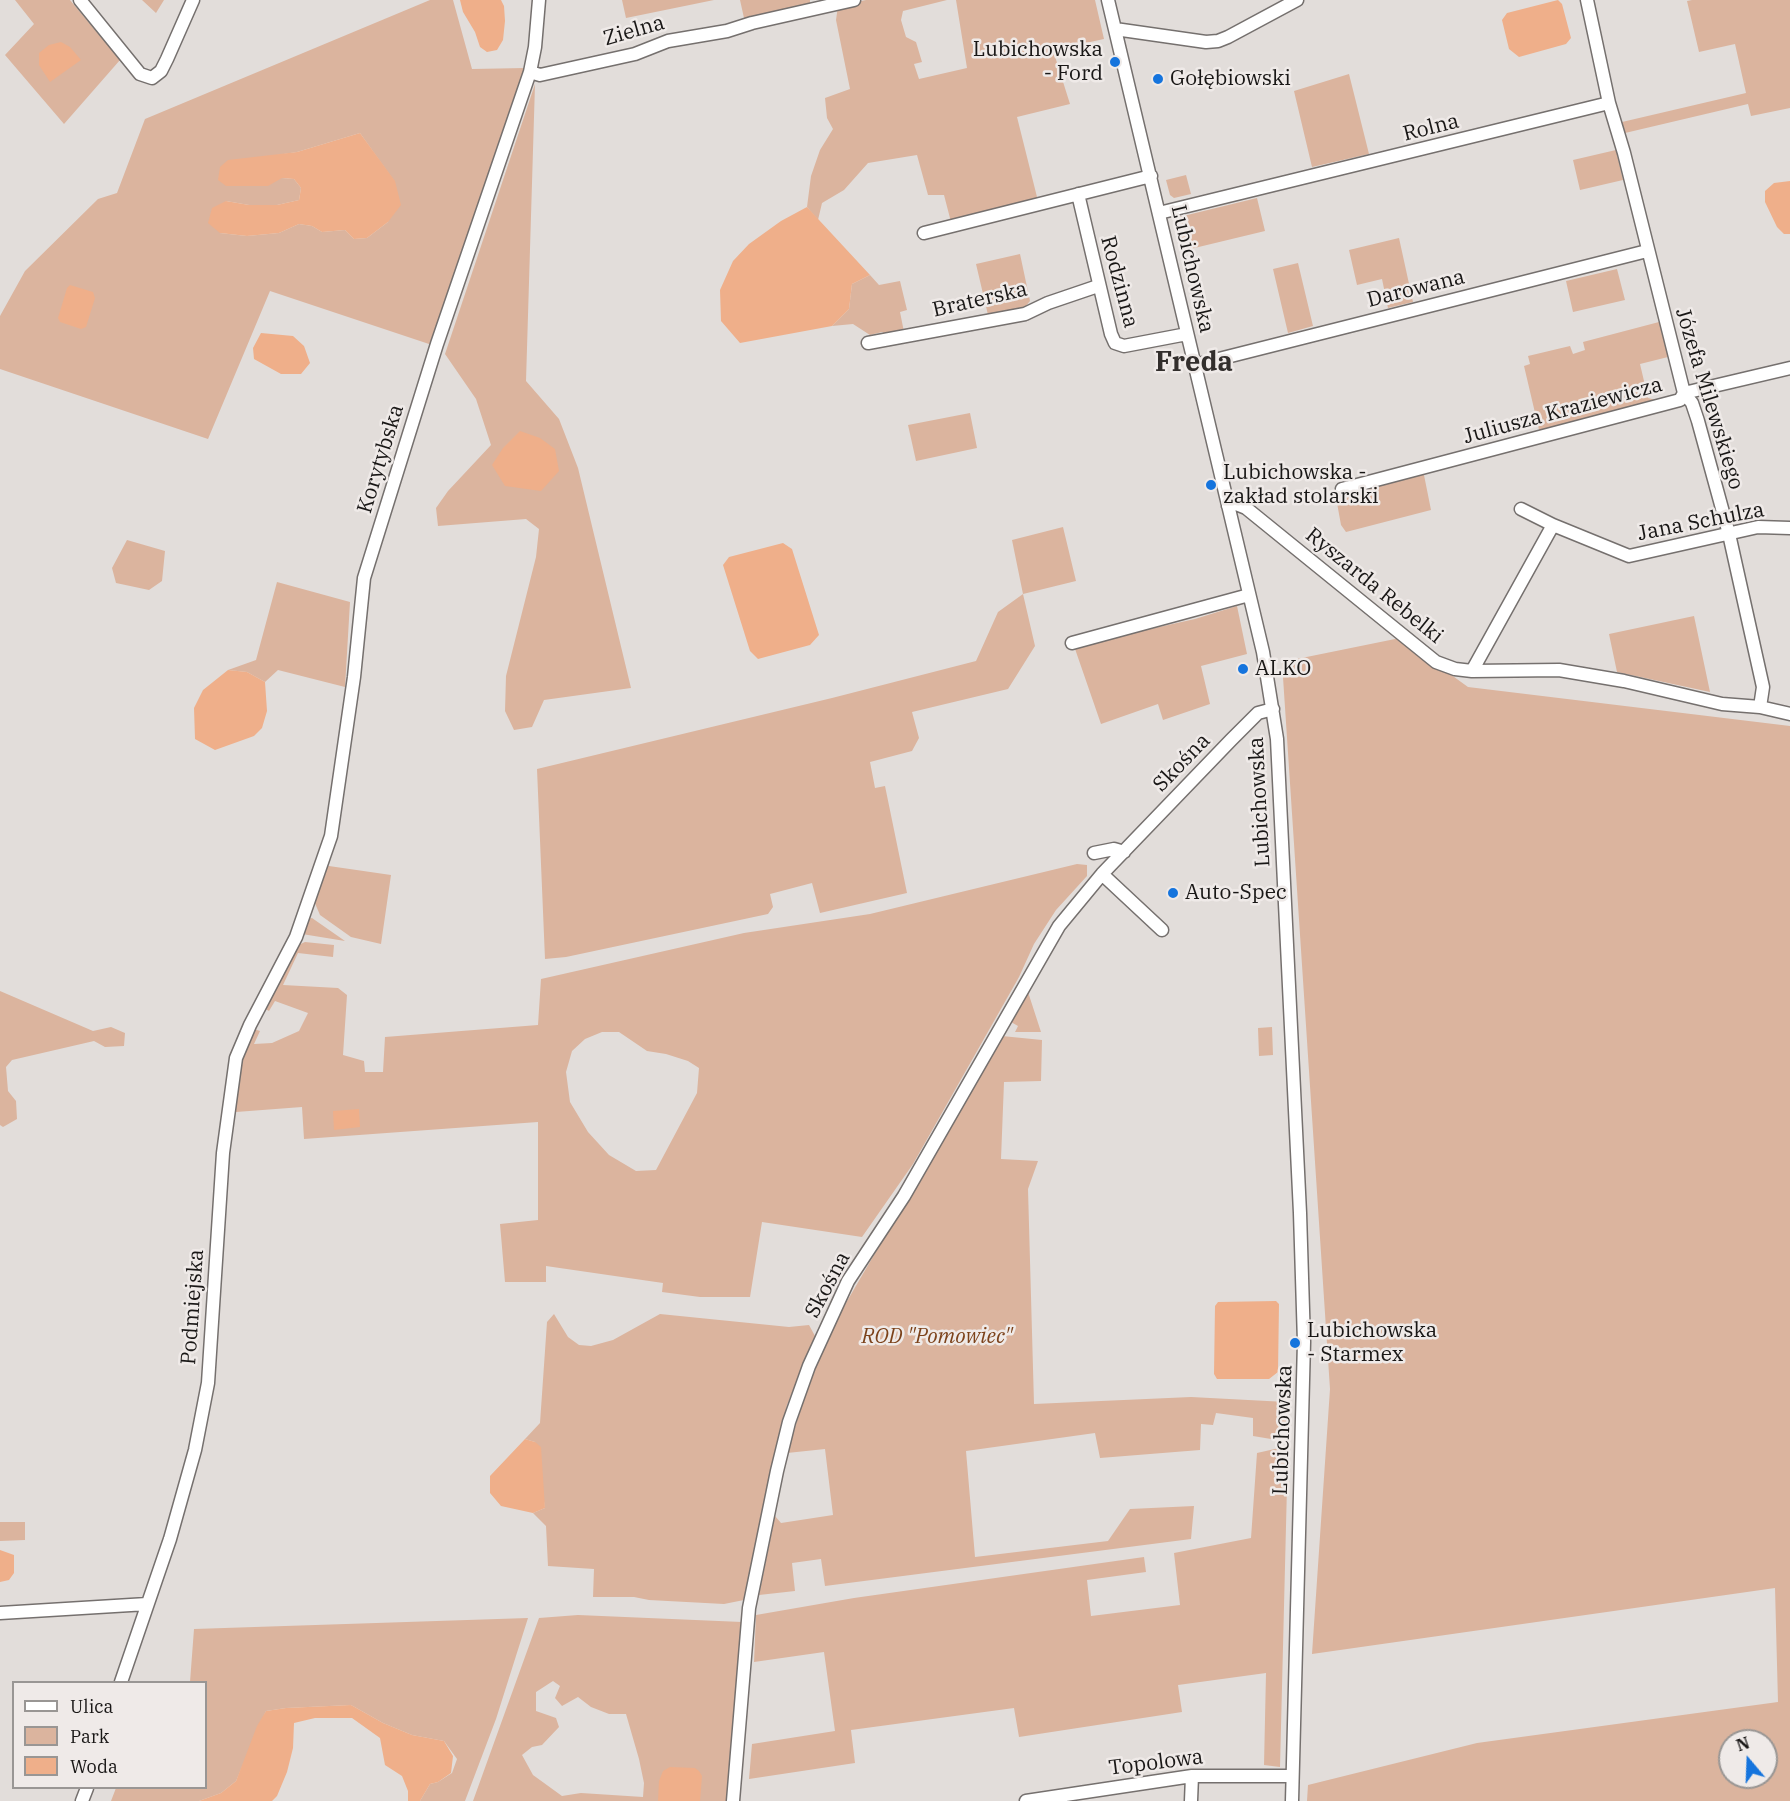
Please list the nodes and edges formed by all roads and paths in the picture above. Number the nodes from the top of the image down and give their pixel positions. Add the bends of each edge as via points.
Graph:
1 (80, 0) edge
2 (193, 0) edge
3 (539, 0) edge
4 (854, 0) edge
5 (1108, 0) edge
6 (1297, 0) edge
7 (1587, 0) edge
8 (1115, 29) junction
9 (530, 72) junction
10 (1609, 103) junction
11 (1151, 176) junction
12 (1078, 194) junction
13 (1159, 213) junction
14 (924, 233) dead end
15 (1647, 251) junction
16 (1098, 286) junction
17 (1187, 334) junction
18 (868, 343) dead end
19 (1195, 364) junction
20 (1790, 368) edge
21 (1684, 393) junction
22 (1342, 489) dead end
23 (1228, 506) junction
24 (1521, 509) dead end
25 (1553, 525) junction
26 (1790, 528) edge
27 (1729, 534) junction
28 (1249, 595) junction
29 (1072, 643) dead end
30 (1472, 672) junction
31 (1760, 707) junction
32 (1273, 709) junction
33 (1790, 714) edge
34 (1124, 852) junction
35 (1094, 854) dead end
36 (1102, 874) junction
37 (1162, 930) dead end
38 (296, 937) joint
39 (147, 1604) junction
40 (0, 1613) edge
41 (122, 1681) edge
42 (1192, 1776) junction
43 (1293, 1776) junction
44 (1110, 1788) junction
45 (733, 1801) edge
46 (1027, 1801) edge
47 (1110, 1801) edge
48 (1191, 1801) edge
49 (1292, 1801) edge

1 - 2 street via 140,74 152,78 161,72
3 - 9 street, Korytybska
4 - 9 street, Zielna via 727,32 668,41 634,54 540,75
5 - 8 street, Lubichowska
6 - 8 street via 1218,41
7 - 10 street
8 - 11 street, Lubichowska
9 - 38 street, Korytybska via 437,344 364,578 354,677 330,836
10 - 13 street, Rolna
10 - 15 street, Józefa Milewskiego
11 - 12 street
11 - 13 street, Lubichowska
12 - 14 street
12 - 16 street, Rodzinna
13 - 17 street, Lubichowska
15 - 19 street, Darowana
15 - 21 street, Józefa Milewskiego
16 - 17 street, Rodzinna via 1115,343 1124,346
16 - 18 street, Braterska via 1025,314
17 - 19 street, Lubichowska
19 - 23 street, Lubichowska
20 - 21 street, Juliusza Kraziewicza
21 - 22 street, Juliusza Kraziewicza via 1680,400
21 - 27 street, Józefa Milewskiego via 1698,421
23 - 28 street, Lubichowska
23 - 30 street, Ryszarda Rebelki via 1246,508 1436,662
24 - 25 street, Jana Schulza
25 - 27 street, Jana Schulza via 1629,556
25 - 30 street
26 - 27 street, Jana Schulza via 1758,527
27 - 31 street, Józefa Milewskiego via 1763,687
28 - 29 street
28 - 32 street, Lubichowska
30 - 31 street, Ryszarda Rebelki via 1559,670 1722,704
31 - 33 street, Ryszarda Rebelki
32 - 34 street, Skośna via 1258,713
32 - 43 street, Lubichowska via 1304,1342
34 - 35 street via 1114,849
34 - 36 street, Skośna
36 - 37 street
36 - 45 street, Skośna via 1059,926 904,1196 848,1281 809,1366 789,1422 749,1608
38 - 39 street, Podmiejska via 236,1058 223,1153 207,1383 195,1450
39 - 40 street
39 - 41 street, Podmiejska
42 - 43 street, Topolowa
42 - 44 street, Topolowa
42 - 48 street
43 - 49 street, Lubichowska
44 - 46 street, Topolowa
44 - 47 street

